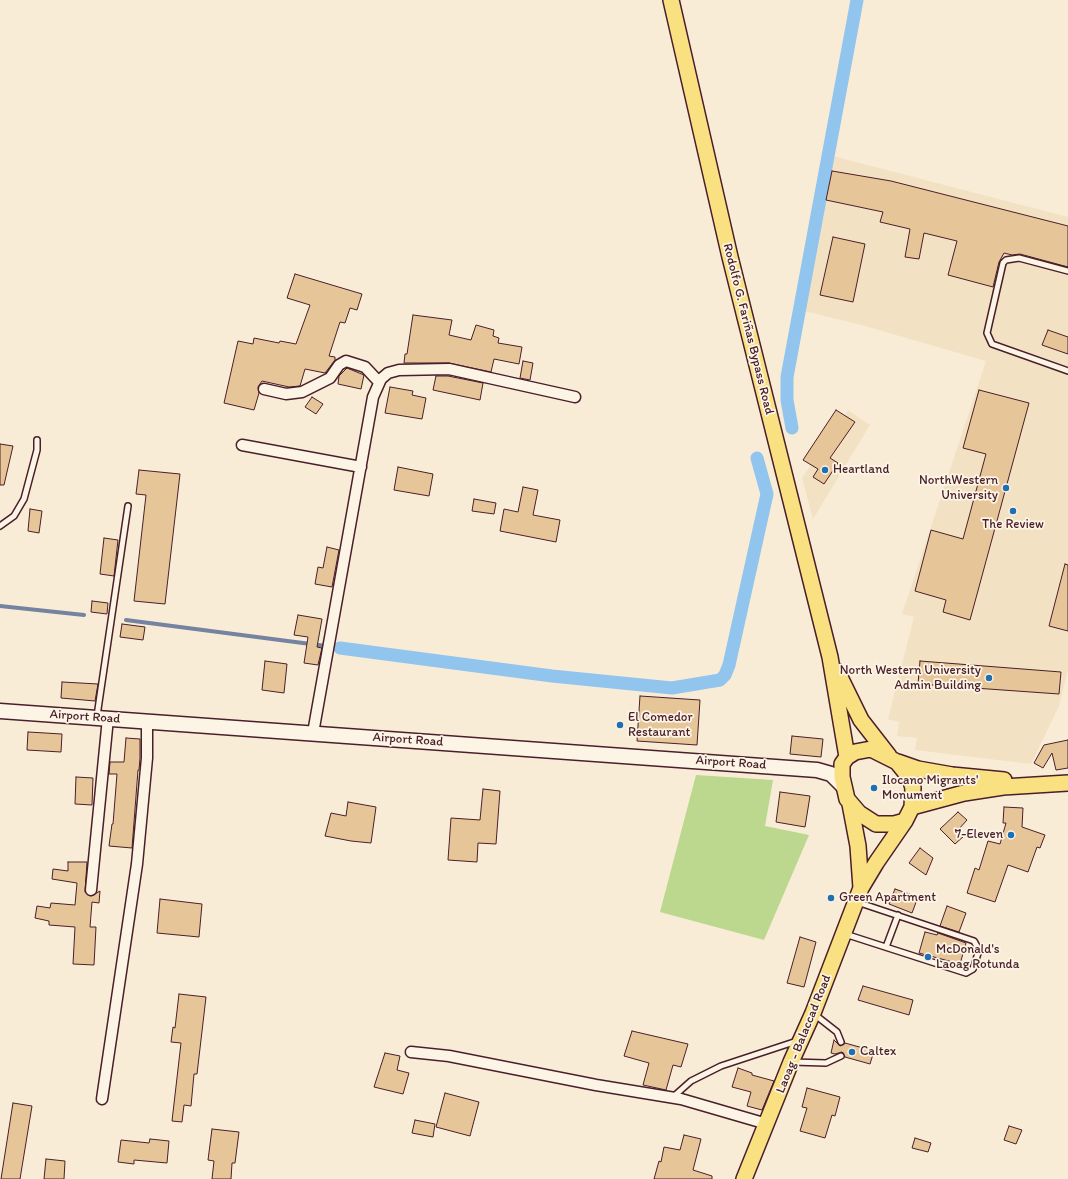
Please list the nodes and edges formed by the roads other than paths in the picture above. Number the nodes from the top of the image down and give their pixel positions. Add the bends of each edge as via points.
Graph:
1 (671, 0) edge
2 (1068, 271) edge
3 (1068, 372) edge
4 (379, 382) junction
5 (264, 389) dead end
6 (575, 397) dead end
7 (36, 440) dead end
8 (242, 445) dead end
9 (361, 467) junction
10 (128, 506) dead end
11 (0, 526) edge
12 (830, 657) junction
13 (0, 711) edge
14 (103, 718) junction
15 (147, 721) junction
16 (313, 733) junction
17 (893, 759) junction
18 (844, 760) junction
19 (817, 770) junction
20 (1068, 783) edge
21 (1033, 785) junction
22 (844, 787) junction
23 (849, 803) junction
24 (912, 807) junction
25 (905, 821) junction
26 (91, 890) dead end
27 (859, 895) junction
28 (898, 915) junction
29 (844, 934) junction
30 (886, 947) junction
31 (813, 1013) junction
32 (801, 1040) junction
33 (842, 1042) dead end
34 (411, 1052) dead end
35 (841, 1056) dead end
36 (791, 1062) junction
37 (672, 1098) junction
38 (102, 1099) dead end
39 (767, 1124) junction
40 (744, 1179) edge

1 - 12 main road, Rodolfo G. Fariñas Bypass Road via 732,264
2 - 3 lane via 1019,258 1006,260 1003,263 987,333 992,344
4 - 5 street via 365,367 346,361 339,365 330,378 302,392 286,394
4 - 6 street via 388,373 399,370 449,369
4 - 9 street via 373,396
7 - 11 lane via 37,450 24,499 14,516
8 - 9 street
9 - 16 street
10 - 14 lane
12 - 17 main road, Rodolfo G. Fariñas Bypass Road via 861,720
12 - 18 main road, Rodolfo G. Fariñas Bypass Road
13 - 14 main road, Airport Road
14 - 15 main road, Airport Road
14 - 26 street
15 - 16 main road, Airport Road
15 - 38 street via 147,758 137,864
16 - 19 main road, Airport Road
17 - 18 main road via 871,749 854,752
17 - 21 main road via 918,769 952,776 1007,780
17 - 24 main road via 910,778 913,788
18 - 19 main road via 831,768
18 - 22 main road
19 - 22 main road via 830,774
20 - 21 main road
21 - 24 main road via 964,793
22 - 23 main road
23 - 25 main road via 866,819 876,824
23 - 27 main road, Laoag - Balaccad Road via 858,846
24 - 25 main road
25 - 27 main road, Laoag - Balaccad Road via 876,863
27 - 28 lane
27 - 29 main road, Laoag - Balaccad Road
28 - 30 lane
28 - 30 lane via 974,941 979,950 973,969 966,973
29 - 30 lane
29 - 31 main road, Laoag - Balaccad Road
31 - 32 main road, Laoag - Balaccad Road
31 - 33 lane via 837,1032
32 - 36 main road, Laoag - Balaccad Road
32 - 37 lane via 721,1066 691,1081
34 - 37 street via 449,1056
35 - 36 lane via 826,1063
36 - 39 main road, Laoag - Balaccad Road
37 - 39 street
39 - 40 main road, Laoag - Balaccad Road

